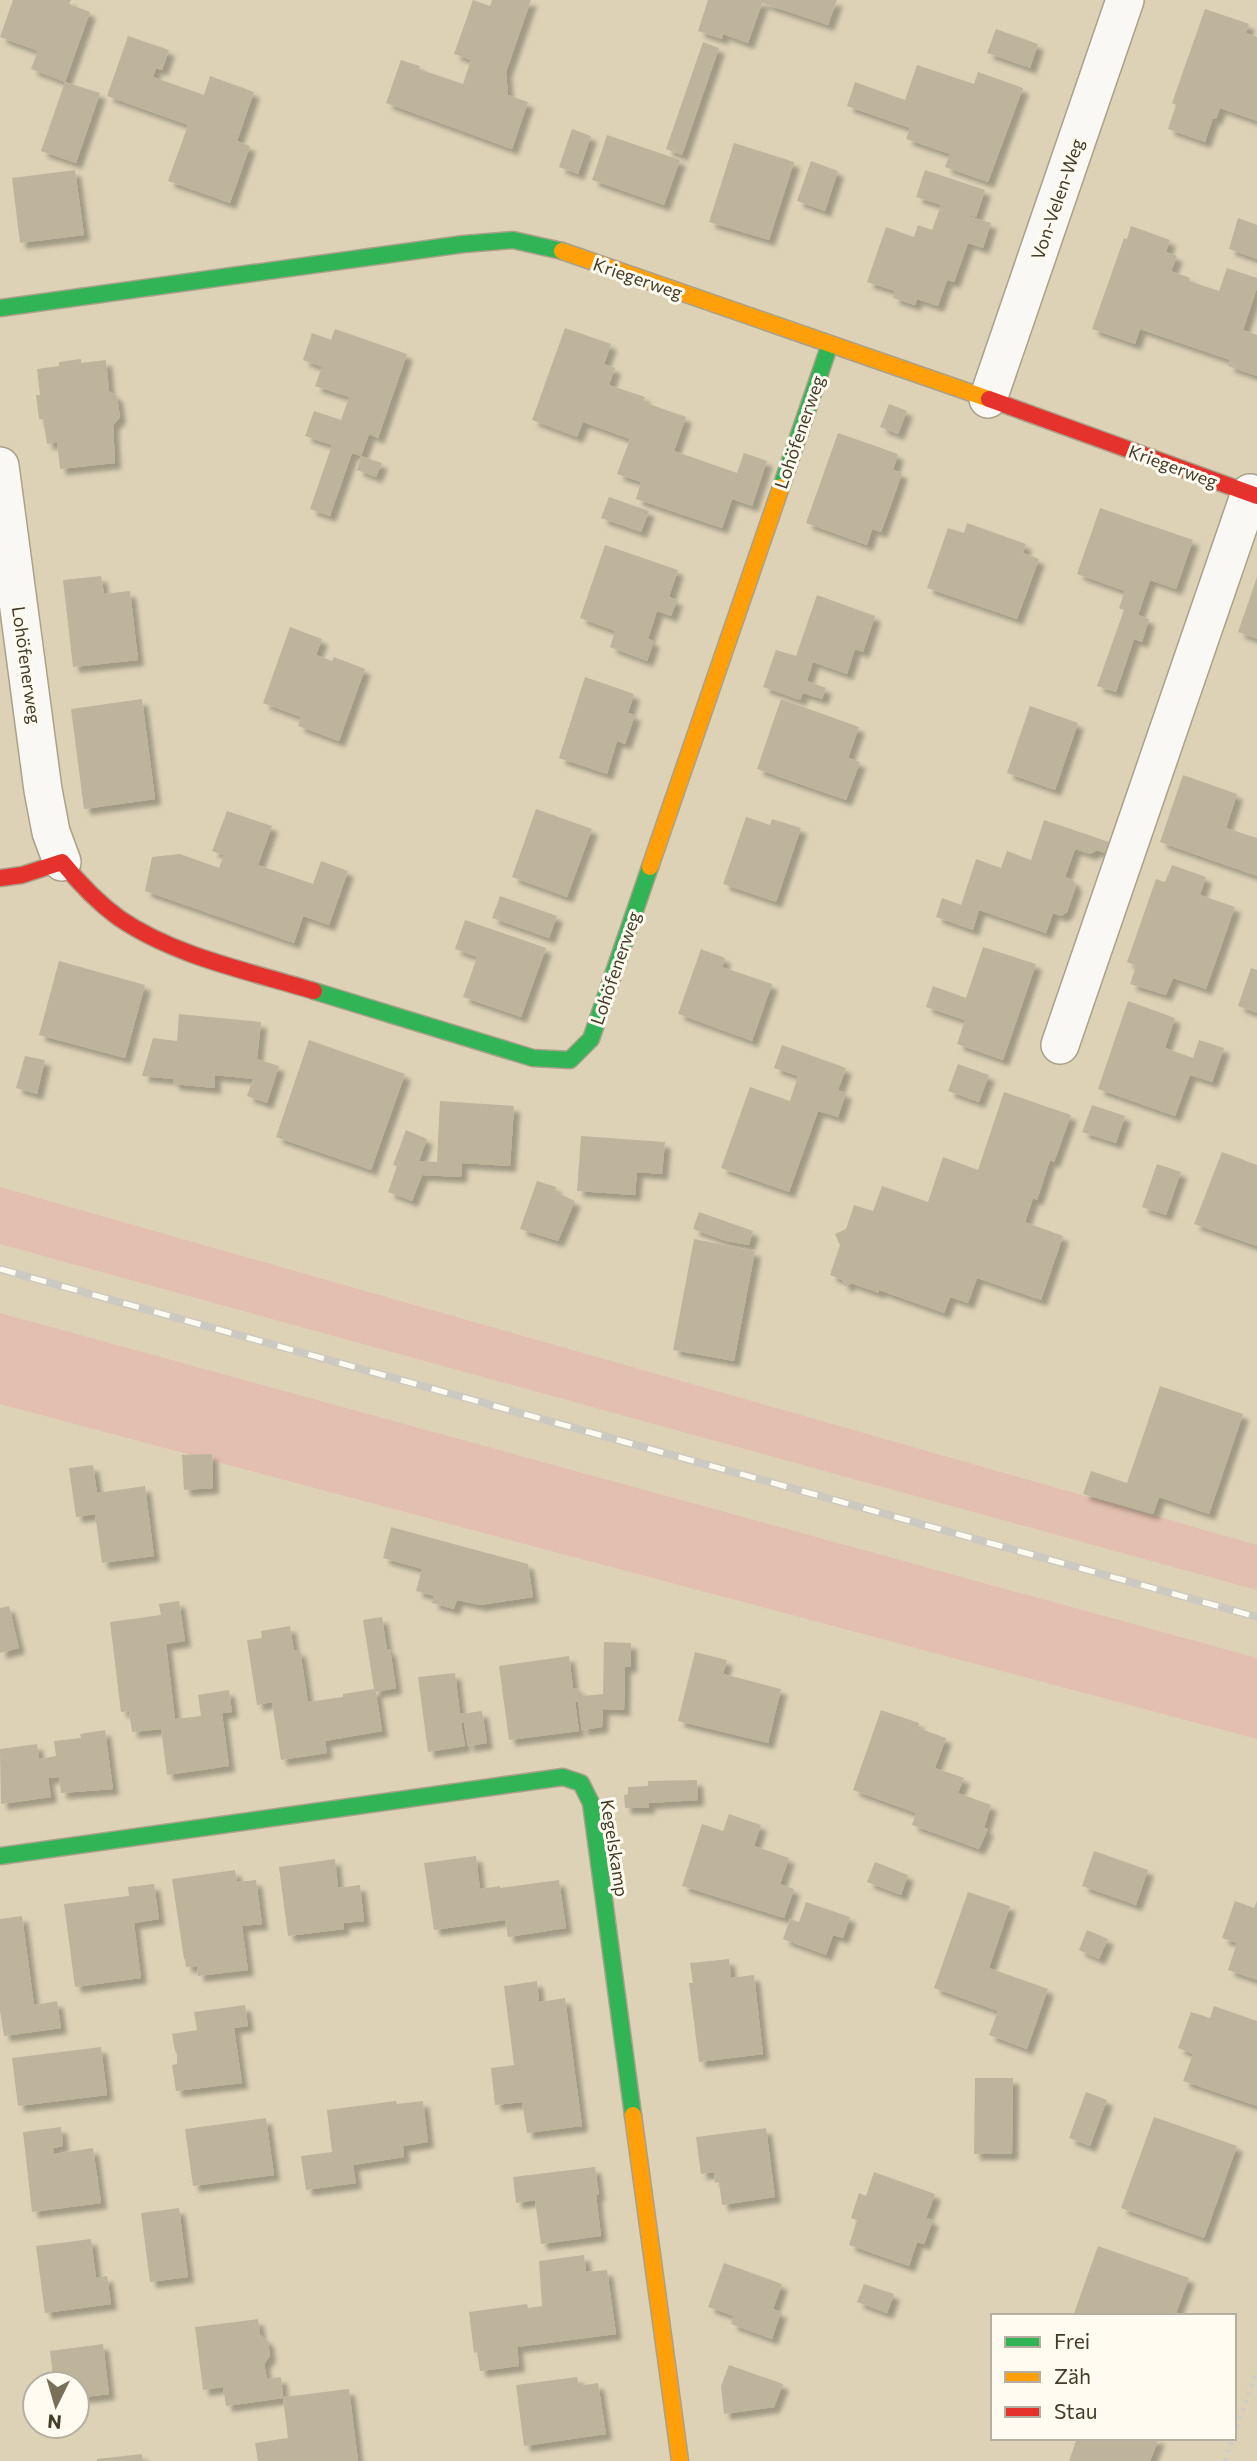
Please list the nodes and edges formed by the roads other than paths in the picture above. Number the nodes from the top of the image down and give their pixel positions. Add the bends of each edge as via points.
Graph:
1 (1125, 0) edge
2 (0, 308) edge
3 (830, 344) junction
4 (988, 399) junction
5 (0, 466) edge
6 (1254, 494) edge
7 (62, 862) junction
8 (0, 878) edge
9 (1060, 1045) dead end
10 (0, 1856) edge
11 (680, 2461) edge

1 - 4 street, Von-Velen-Weg
2 - 3 street, Kriegerweg via 513,240 558,250
3 - 4 street, Kriegerweg
3 - 7 street, Lohöfenerweg via 591,1039 570,1060 533,1058 153,939 86,892
4 - 6 street, Kriegerweg
5 - 7 street, Lohöfenerweg via 43,790
6 - 9 street, Kriegerweg
7 - 8 street
10 - 11 street, Kegelskamp via 563,1777 581,1783 591,1802

